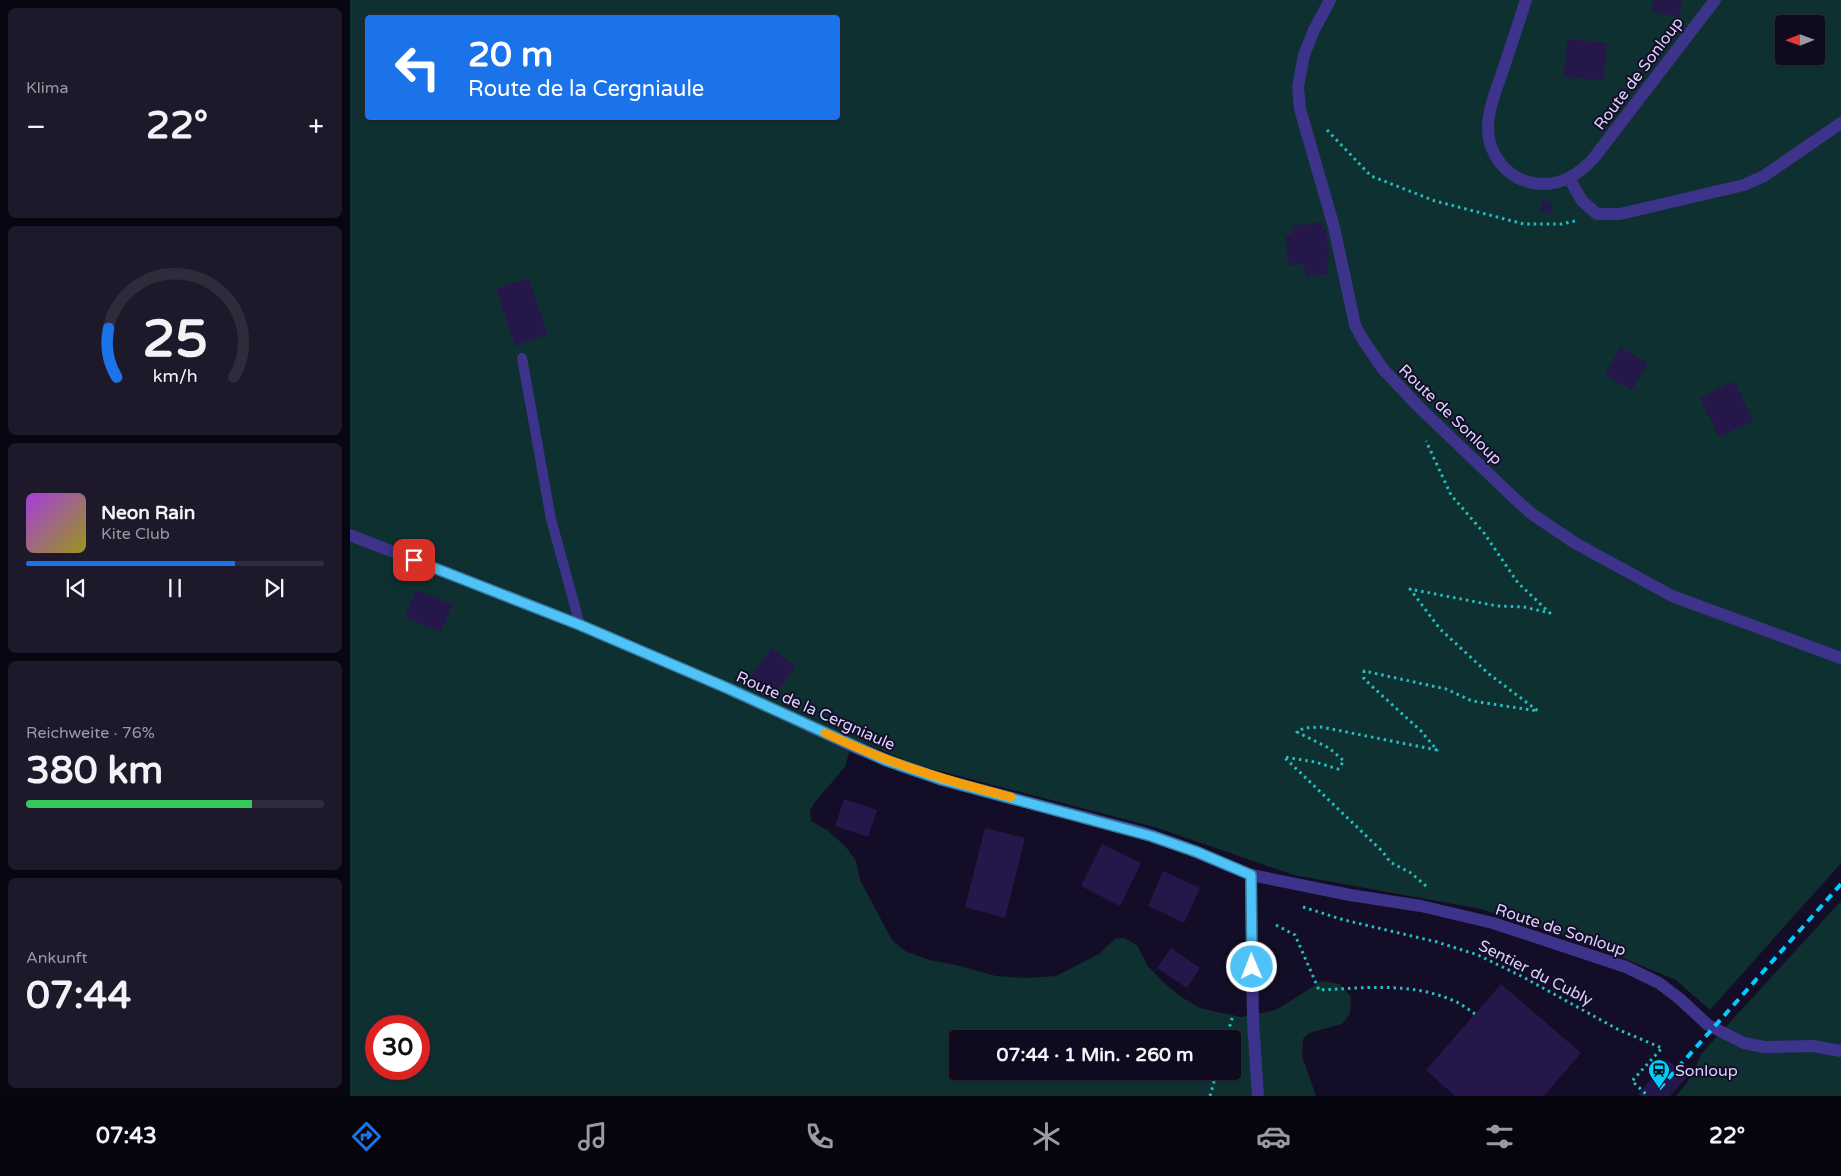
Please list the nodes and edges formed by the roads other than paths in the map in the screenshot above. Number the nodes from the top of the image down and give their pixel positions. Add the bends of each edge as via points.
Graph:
1 (1330, 0) edge
2 (1526, 0) edge
3 (1715, 0) edge
4 (1841, 124) edge
5 (1569, 178) junction
6 (522, 358) dead end
7 (350, 535) edge
8 (580, 625) junction
9 (1841, 658) edge
10 (1251, 875) junction
11 (1841, 1051) edge
12 (1258, 1096) edge

1 - 9 street, Route de Sonloup via 1304,55 1298,87 1300,109 1334,228 1355,325 1377,361 1418,407 1532,514 1589,552 1672,596
2 - 5 street, Route de Sonloup via 1491,110 1490,141 1498,160 1523,180 1543,184
3 - 5 street, Route de Sonloup via 1594,159
4 - 5 street via 1764,176 1744,185 1620,214 1597,214 1582,201
6 - 8 lane via 551,519
7 - 8 street, Route de la Cergniaule
8 - 10 street, Route de la Cergniaule via 885,760 943,780 1161,839
10 - 11 street, Route de Sonloup via 1493,922 1612,962 1659,983 1708,1025 1744,1043 1764,1047 1813,1046
10 - 12 street via 1253,1021

